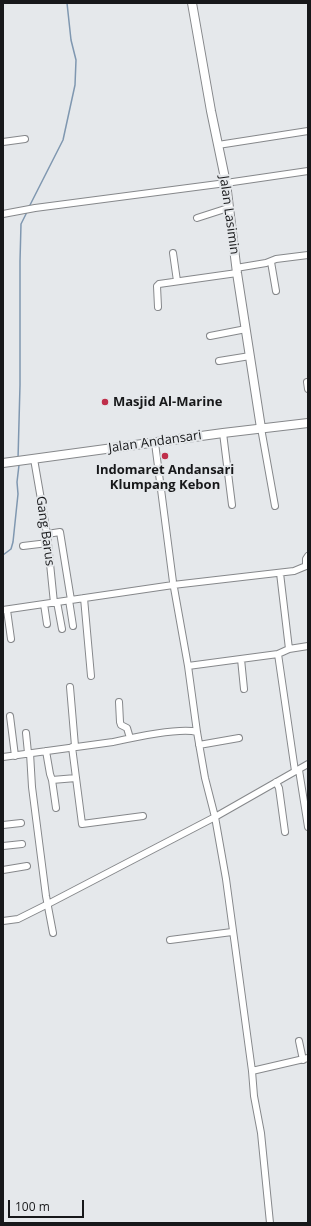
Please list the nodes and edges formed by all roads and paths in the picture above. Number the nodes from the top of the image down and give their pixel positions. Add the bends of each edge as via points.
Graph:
1 (192, 3) edge
2 (308, 131) edge
3 (25, 139) dead end
4 (3, 142) edge
5 (218, 145) junction
6 (308, 171) edge
7 (226, 183) junction
8 (228, 208) junction
9 (3, 214) edge
10 (197, 218) dead end
11 (173, 253) dead end
12 (308, 255) edge
13 (271, 262) junction
14 (237, 271) junction
15 (177, 281) junction
16 (276, 291) dead end
17 (158, 307) dead end
18 (246, 329) junction
19 (210, 336) dead end
20 (250, 356) junction
21 (219, 361) dead end
22 (307, 382) dead end
23 (308, 390) edge
24 (308, 423) edge
25 (262, 428) junction
26 (223, 433) junction
27 (155, 443) junction
28 (30, 459) junction
29 (3, 463) edge
30 (232, 505) dead end
31 (275, 506) dead end
32 (47, 534) junction
33 (48, 543) junction
34 (23, 546) dead end
35 (308, 556) edge
36 (280, 573) junction
37 (174, 585) junction
38 (84, 598) junction
39 (70, 600) junction
40 (55, 602) junction
41 (44, 604) junction
42 (5, 610) edge
43 (47, 624) dead end
44 (73, 626) dead end
45 (62, 629) dead end
46 (11, 639) dead end
47 (308, 646) edge
48 (289, 649) junction
49 (278, 654) junction
50 (240, 660) junction
51 (188, 666) junction
52 (91, 676) dead end
53 (70, 687) dead end
54 (244, 689) dead end
55 (119, 702) dead end
56 (10, 716) dead end
57 (197, 732) junction
58 (26, 733) dead end
59 (130, 738) junction
60 (239, 738) dead end
61 (199, 745) junction
62 (74, 747) junction
63 (46, 751) junction
64 (29, 753) junction
65 (15, 756) junction
66 (3, 758) edge
67 (308, 764) edge
68 (297, 770) junction
69 (76, 778) junction
70 (52, 780) junction
71 (276, 782) junction
72 (305, 790) edge
73 (56, 808) dead end
74 (143, 816) dead end
75 (215, 817) junction
76 (21, 823) dead end
77 (3, 825) edge
78 (308, 827) edge
79 (285, 832) dead end
80 (22, 844) dead end
81 (3, 846) edge
82 (28, 866) dead end
83 (3, 870) edge
84 (47, 899) junction
85 (3, 921) edge
86 (232, 932) junction
87 (53, 933) dead end
88 (170, 940) dead end
89 (299, 1041) dead end
90 (305, 1059) edge
91 (252, 1071) junction
92 (270, 1223) edge

1 - 5 street, Jalan Lasimin
2 - 5 street
3 - 4 street
5 - 7 street, Jalan Lasimin
6 - 7 street
7 - 8 street, Jalan Lasimin
7 - 9 street
8 - 10 street
8 - 14 street, Jalan Lasimin
11 - 15 street
12 - 13 street via 276,259
13 - 14 street
13 - 16 street
14 - 15 street
14 - 18 street, Jalan Lasimin
15 - 17 street via 157,286
18 - 19 street
18 - 20 street, Jalan Lasimin
20 - 21 street
20 - 25 street, Jalan Lasimin
22 - 23 street
24 - 25 street, Jalan Andansari
25 - 26 street, Jalan Andansari
25 - 31 street
26 - 27 street, Jalan Andansari
26 - 30 street
27 - 28 street, Jalan Andansari
27 - 37 street
28 - 29 street, Jalan Andansari
28 - 32 street, Gang Barus
32 - 33 street, Gang Barus
32 - 39 street via 60,532
33 - 34 street
33 - 40 street, Gang Barus
35 - 36 street via 306,566
36 - 37 street
36 - 48 street
37 - 38 street
37 - 51 street
38 - 39 street
38 - 52 street
39 - 40 street
39 - 44 street
40 - 41 street
40 - 45 street, Gang Barus
41 - 42 street
41 - 43 street
42 - 46 street
47 - 48 street
48 - 49 street
49 - 50 street
49 - 68 street
50 - 51 street
50 - 54 street
51 - 57 street
53 - 62 street
55 - 59 street via 120,722
56 - 65 street
57 - 59 street via 190,730
57 - 61 street
58 - 64 street
59 - 62 street
60 - 61 street
61 - 75 street
62 - 63 street
62 - 69 street
63 - 64 street
63 - 70 street
64 - 65 street
64 - 84 street
65 - 66 street
67 - 68 street
68 - 71 street
68 - 72 street
69 - 70 street
69 - 74 street via 82,824
70 - 73 street
71 - 75 street
71 - 79 street
72 - 78 street
75 - 84 street
75 - 86 street
76 - 77 street
80 - 81 street
82 - 83 street
84 - 85 street via 18,918
84 - 87 street
86 - 88 street
86 - 91 street
89 - 90 street
90 - 91 street
91 - 92 street

